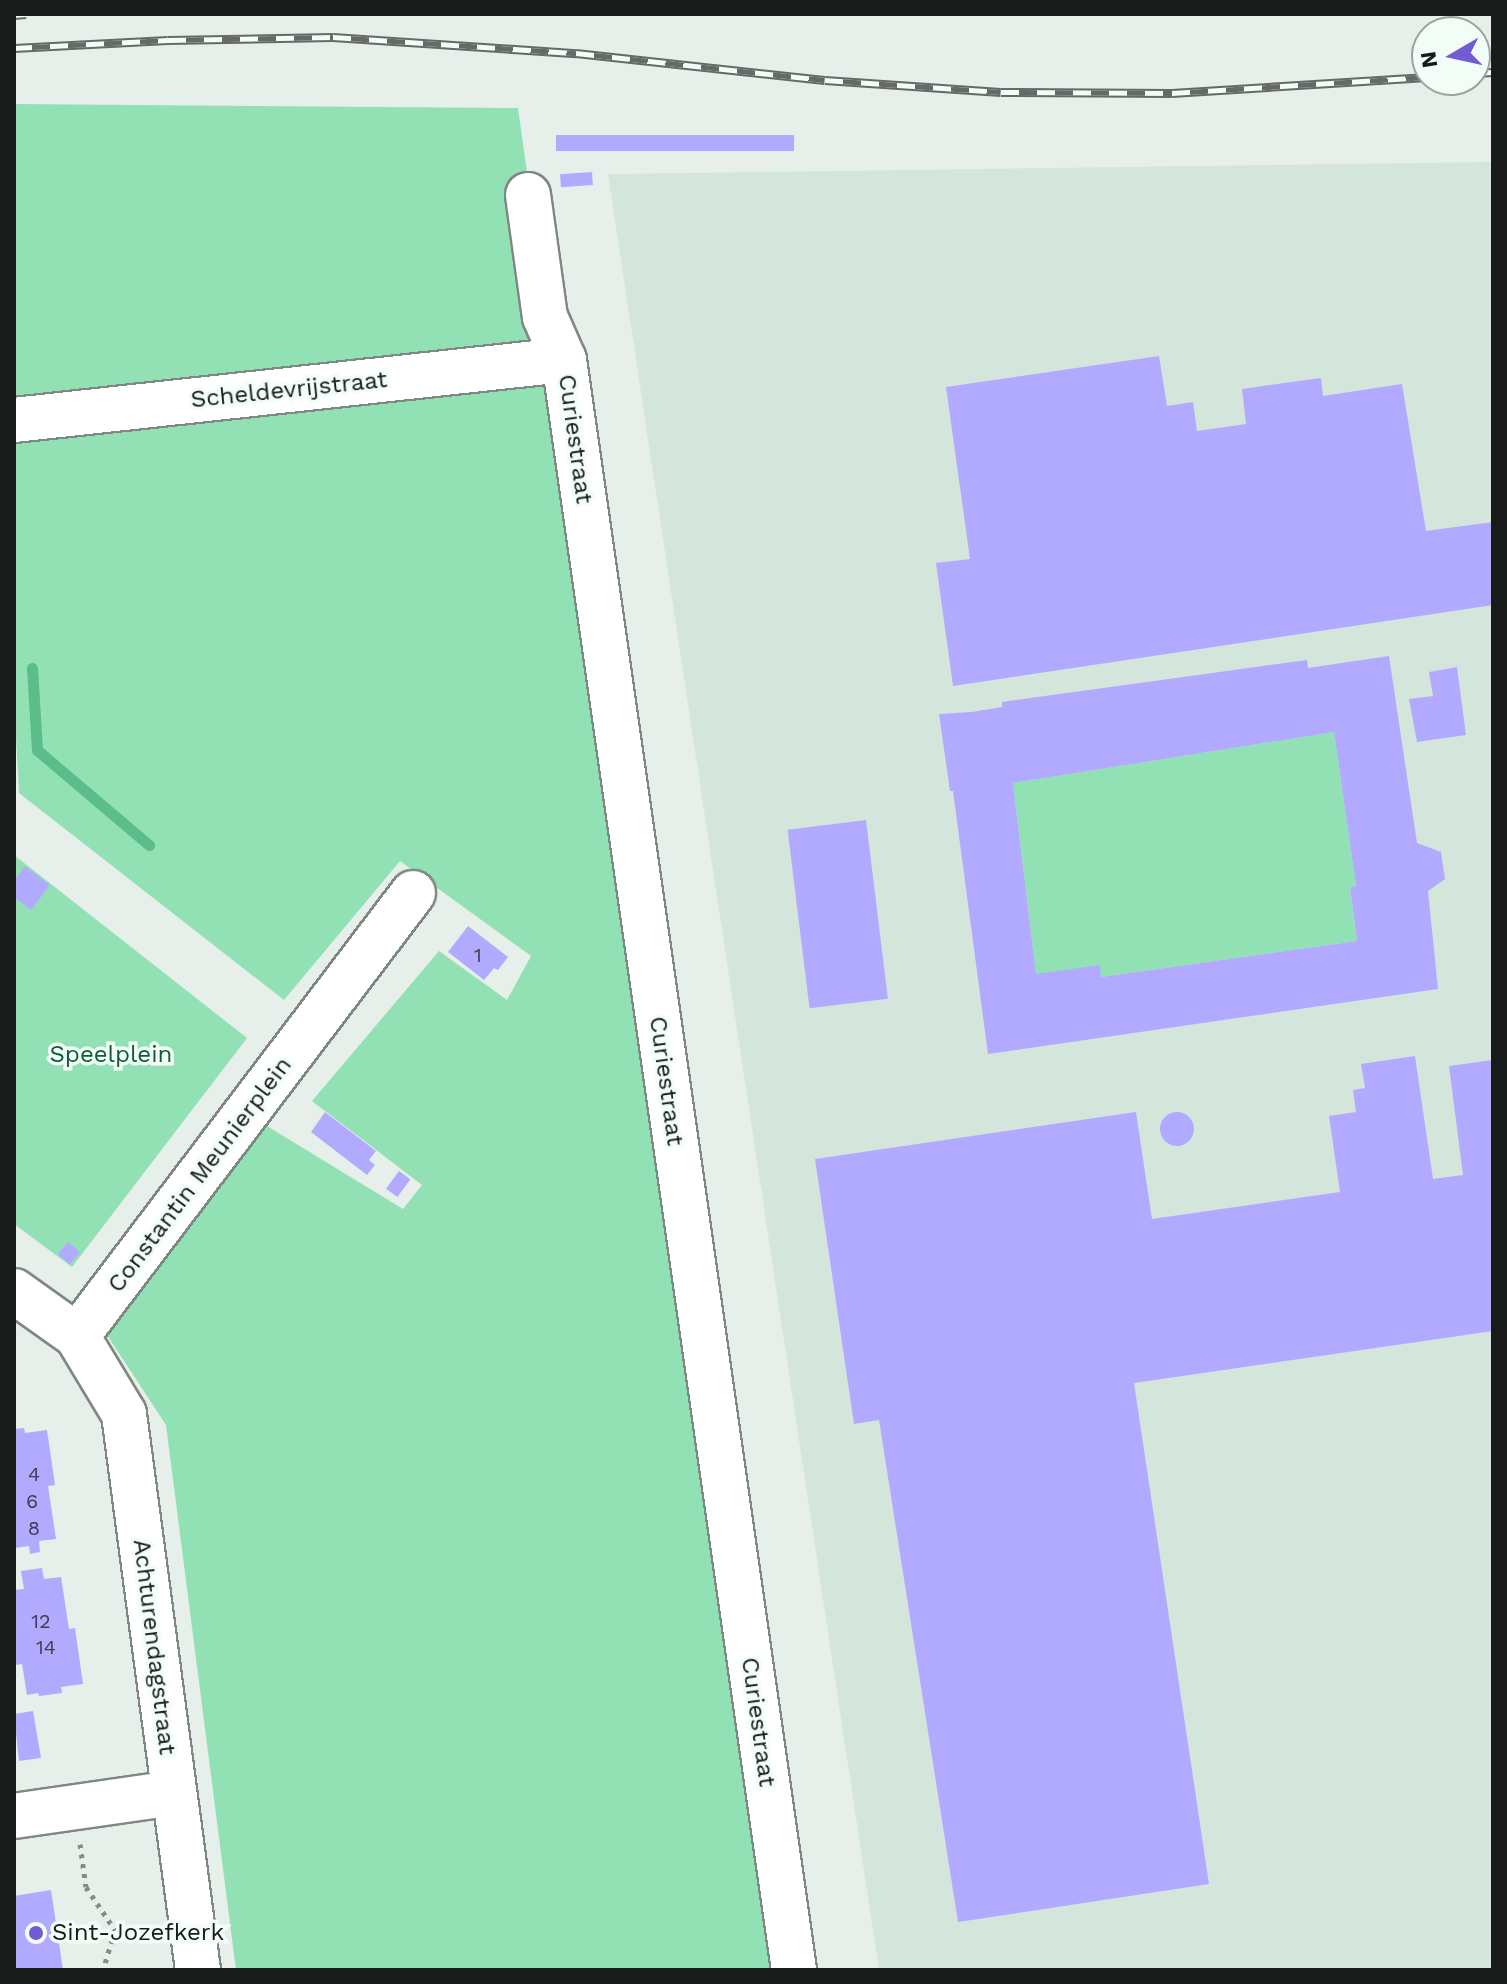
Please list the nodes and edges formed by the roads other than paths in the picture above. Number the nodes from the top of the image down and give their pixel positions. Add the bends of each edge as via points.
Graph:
1 (528, 195) dead end
2 (564, 360) junction
3 (14, 420) edge
4 (413, 893) dead end
5 (14, 1291) edge
6 (77, 1336) junction
7 (173, 1793) junction
8 (14, 1816) edge
9 (198, 1970) edge
10 (794, 1970) edge

1 - 2 street, Curiestraat via 545,317
2 - 3 street, Scheldevrijstraat
2 - 10 street, Curiestraat
4 - 6 street, Constantin Meunierplein
5 - 6 street
6 - 7 street, Achturendagstraat via 124,1414
7 - 8 street
7 - 9 street, Achturendagstraat

